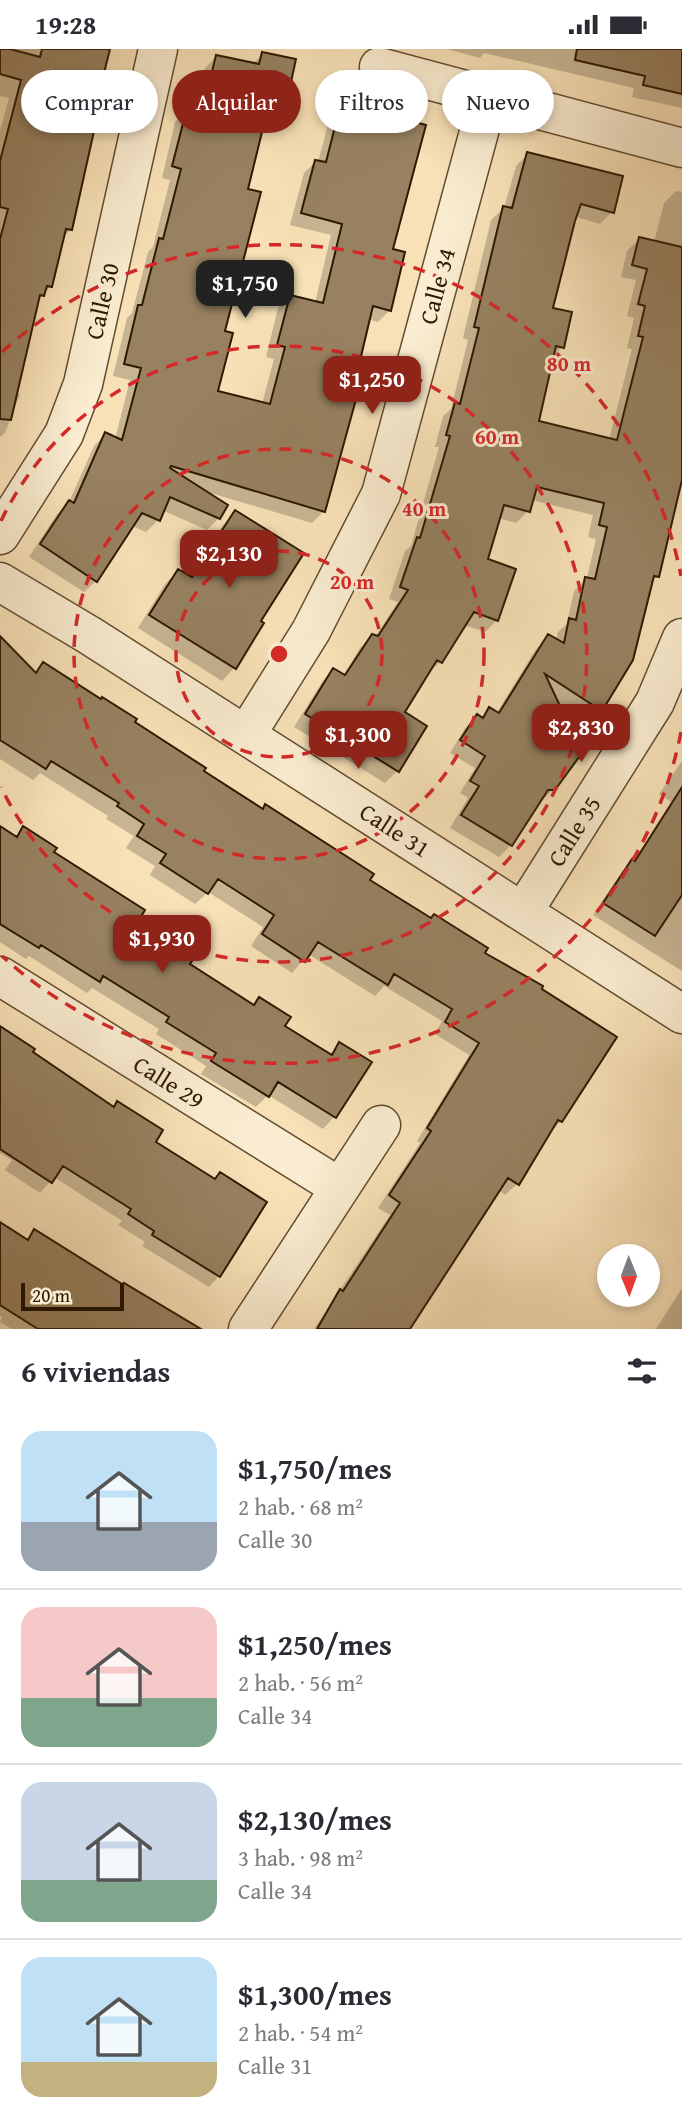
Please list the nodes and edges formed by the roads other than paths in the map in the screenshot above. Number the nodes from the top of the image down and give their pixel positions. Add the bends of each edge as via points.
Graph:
1 (158, 49) edge
2 (379, 67) dead end
3 (442, 83) edge
4 (554, 113) edge
5 (479, 133) edge
6 (682, 148) edge
7 (0, 535) edge
8 (0, 582) edge
9 (682, 638) edge
10 (246, 735) junction
11 (523, 912) junction
12 (0, 976) edge
13 (682, 1014) edge
14 (381, 1125) dead end
15 (339, 1187) junction
16 (248, 1329) edge

1 - 7 street, Calle 30 via 83,384 64,434
2 - 3 street
4 - 6 street
5 - 10 street, Calle 34 via 381,494 311,631
8 - 10 street, Calle 31
9 - 11 street, Calle 35 via 655,702
10 - 11 street, Calle 31
11 - 13 street, Calle 31
12 - 15 street, Calle 29
14 - 15 street
15 - 16 street

